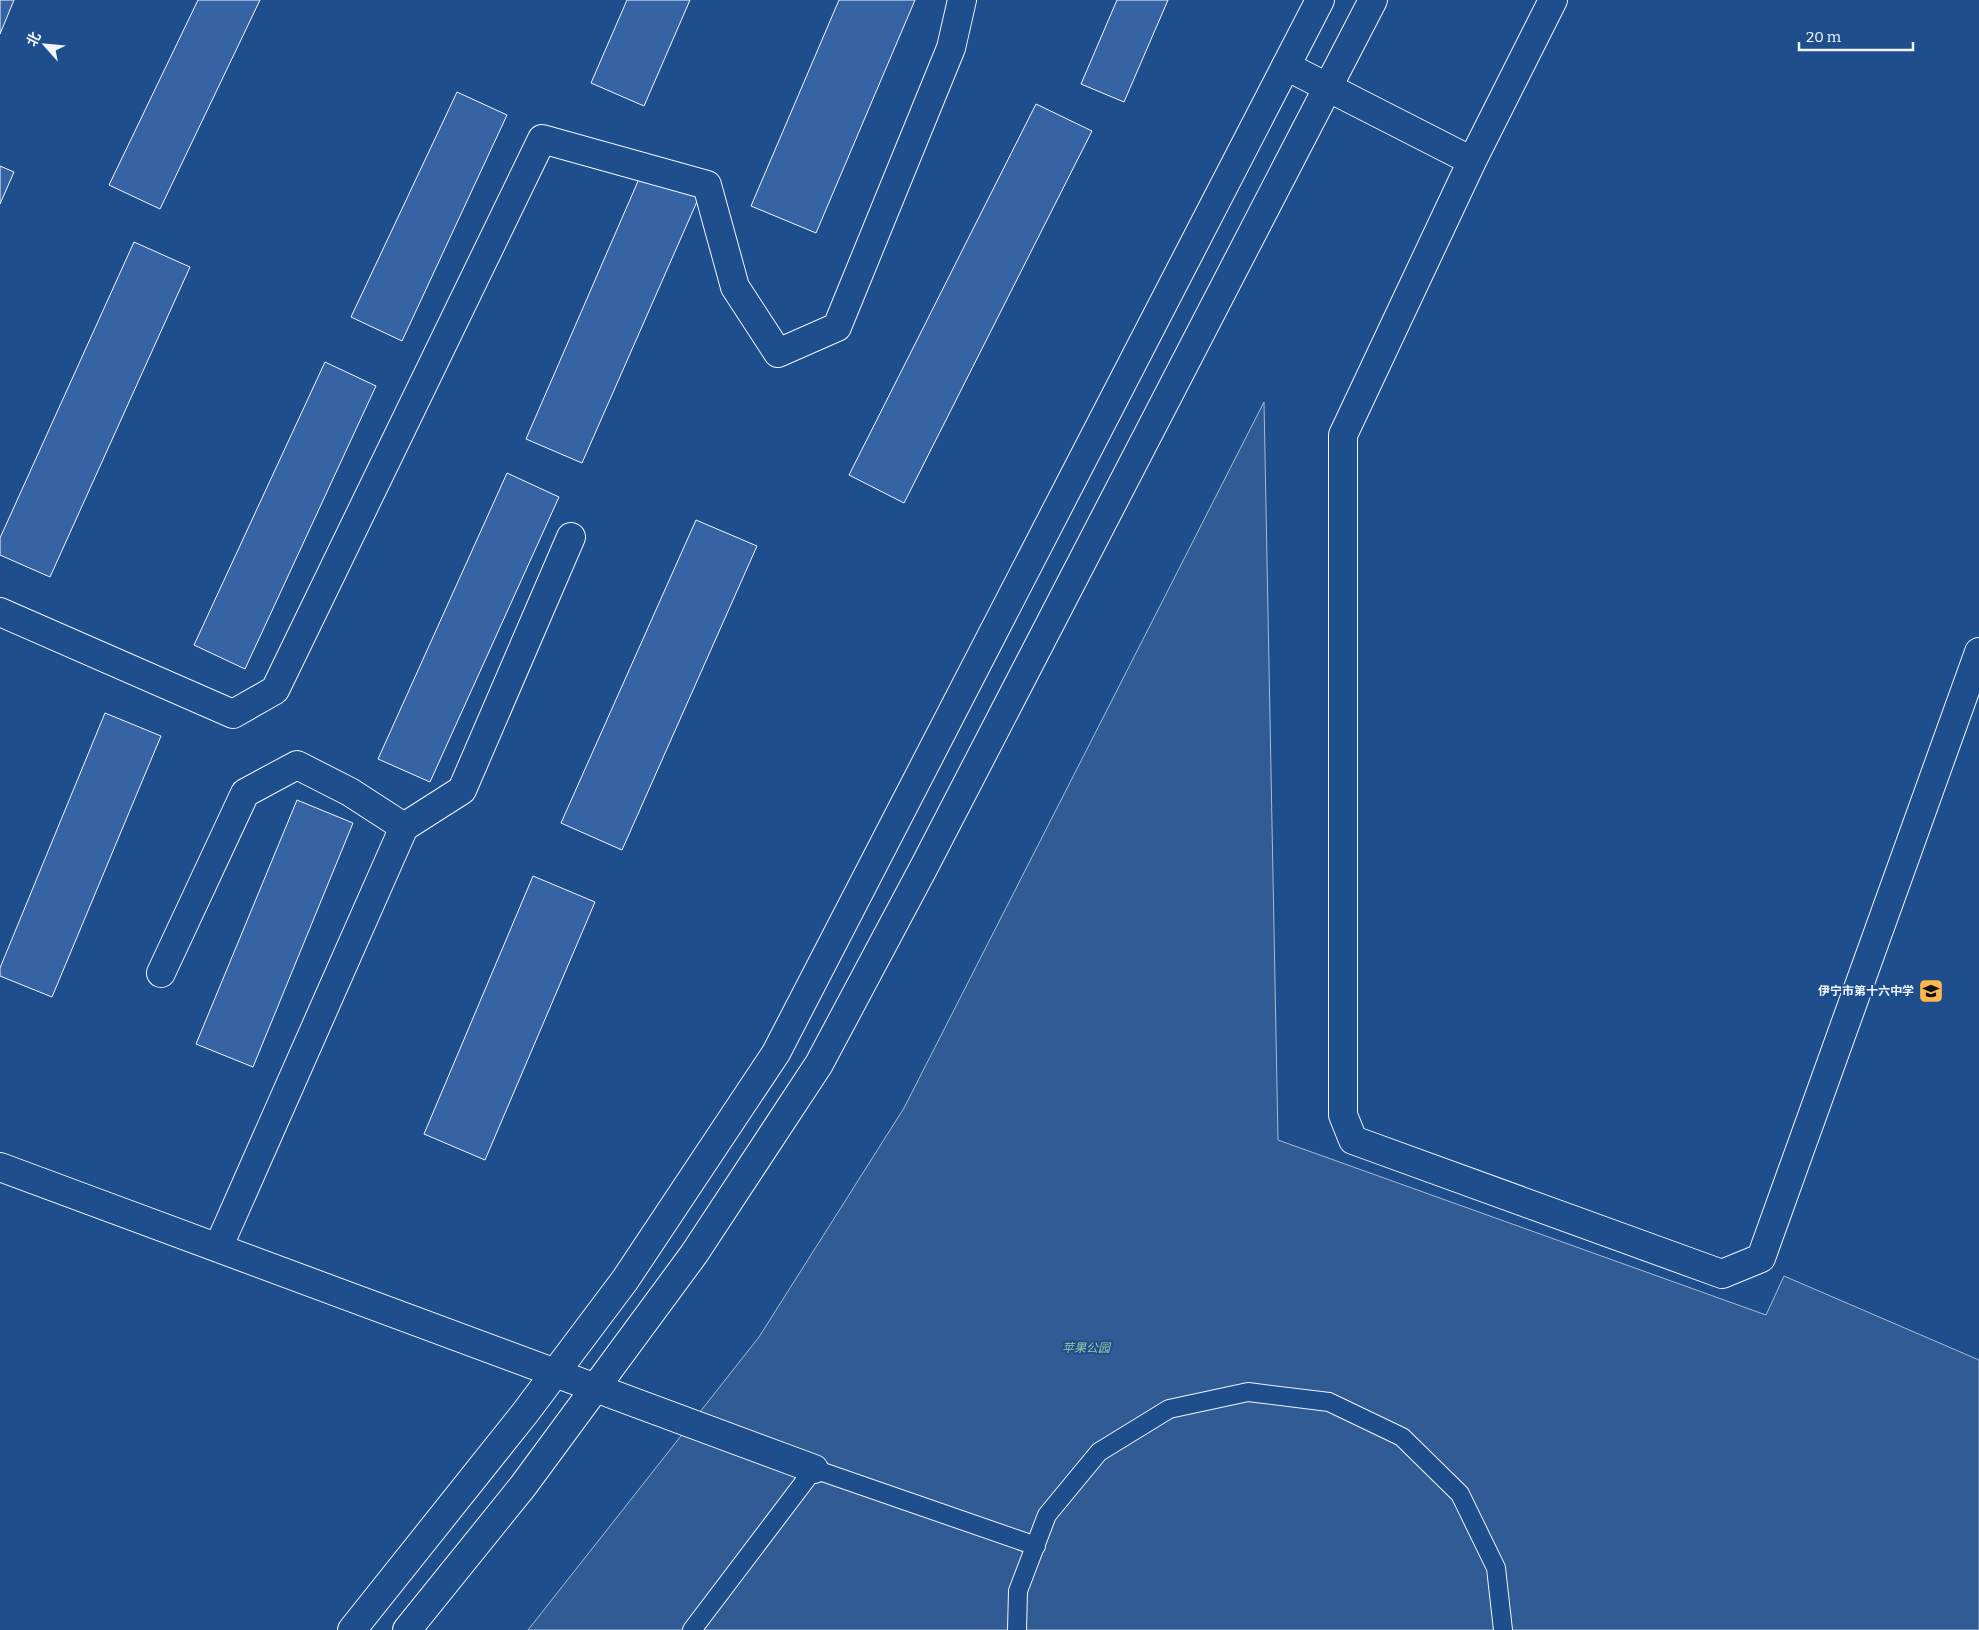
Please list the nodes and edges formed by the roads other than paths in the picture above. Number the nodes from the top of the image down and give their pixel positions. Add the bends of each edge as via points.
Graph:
1 (962, 0) edge
2 (1320, 0) edge
3 (1374, 0) edge
4 (1553, 0) edge
5 (1286, 66) junction
6 (1328, 88) junction
7 (1472, 161) junction
8 (571, 537) dead end
9 (0, 612) edge
10 (1979, 652) edge
11 (404, 827) junction
12 (161, 973) dead end
13 (0, 1167) edge
14 (218, 1248) junction
15 (555, 1373) junction
16 (595, 1388) junction
17 (814, 1469) junction
18 (1036, 1546) junction
19 (352, 1630) edge
20 (407, 1630) edge
21 (692, 1630) edge
22 (1017, 1630) edge
23 (1503, 1630) edge

1 - 9 street via 951,48 837,327 778,353 735,287 706,185 542,139 276,690 233,714
2 - 5 street
3 - 6 street
4 - 7 street
5 - 6 street
5 - 15 street via 776,1053 626,1280
6 - 7 street
6 - 16 street via 819,1064 694,1254
7 - 10 street via 1343,435 1343,1115 1352,1140 1722,1274 1761,1258
8 - 11 street via 462,790
11 - 12 street via 350,792 297,765 245,793
11 - 14 street
13 - 14 street
14 - 15 street
15 - 16 street
15 - 19 street
16 - 17 street
16 - 20 street via 523,1486
17 - 18 lane
17 - 21 lane
18 - 22 lane via 1018,1591
18 - 23 lane via 1047,1515 1099,1452 1169,1409 1248,1392 1329,1402 1402,1437 1460,1494 1496,1568

